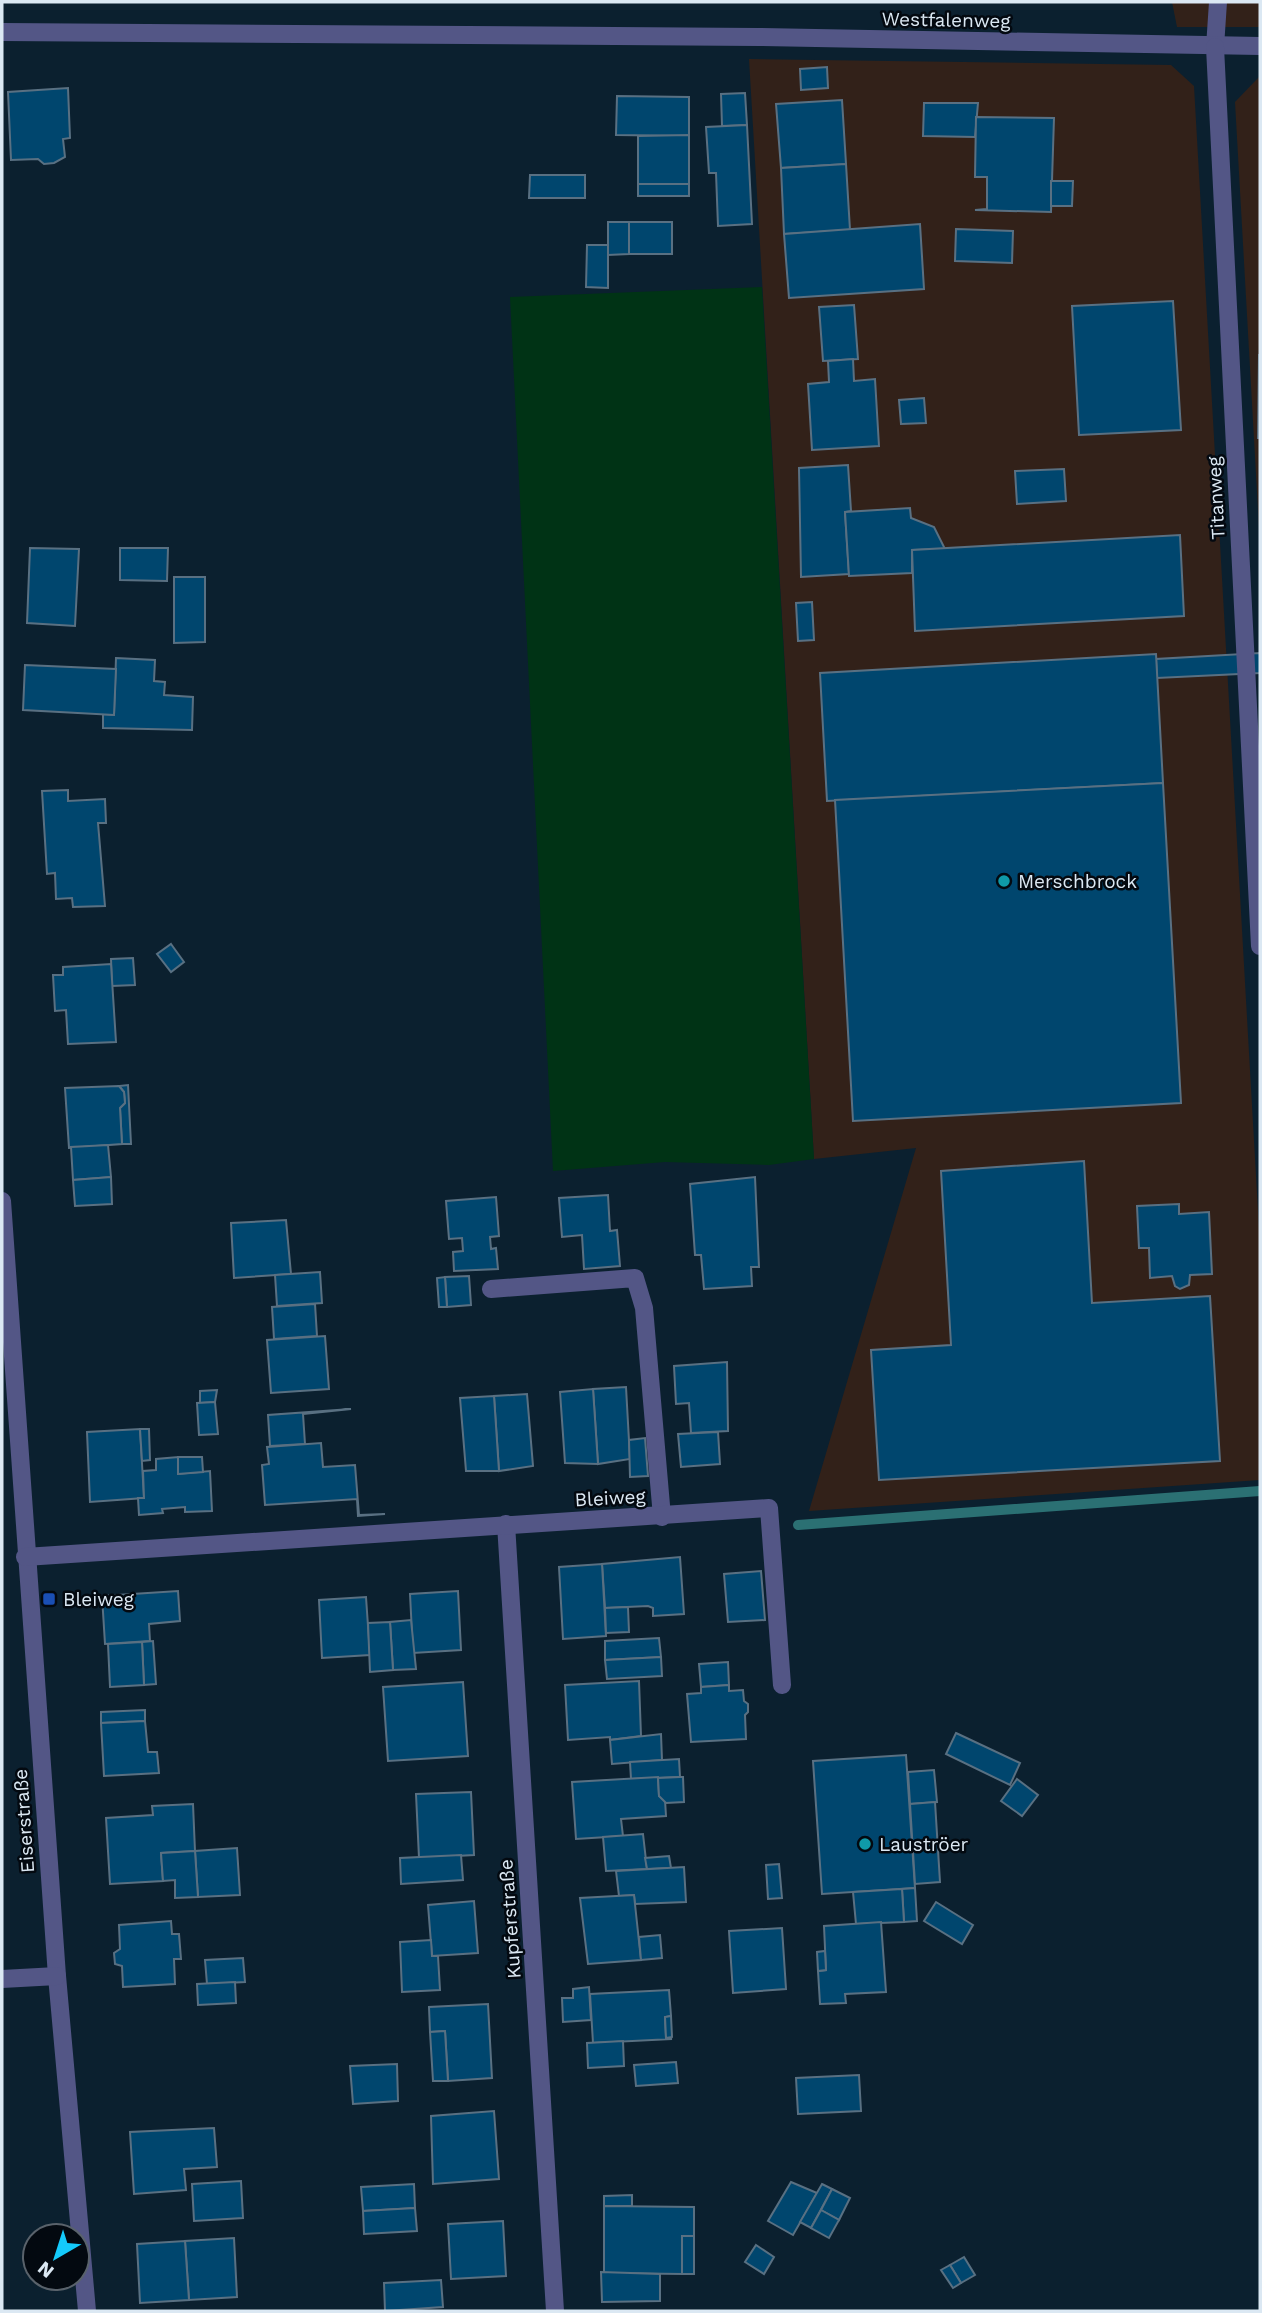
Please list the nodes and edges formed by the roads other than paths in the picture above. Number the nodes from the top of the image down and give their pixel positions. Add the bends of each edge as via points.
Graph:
1 (1218, 2) edge
2 (2, 32) edge
3 (1260, 46) edge
4 (1215, 47) junction
5 (1260, 946) edge
6 (2, 1201) edge
7 (491, 1289) dead end
8 (662, 1517) junction
9 (506, 1524) junction
10 (25, 1557) junction
11 (782, 1685) dead end
12 (57, 1976) junction
13 (2, 1979) edge
14 (87, 2311) edge
15 (555, 2311) edge

1 - 4 street, Titanweg
2 - 4 street, Westfalenweg via 772,38
3 - 4 street, Westfalenweg
4 - 5 street, Titanweg
6 - 10 street, Eiserstraße
7 - 8 street via 635,1278 644,1308
8 - 9 street, Bleiweg
8 - 11 street, Bleiweg via 769,1508
9 - 10 street, Bleiweg
9 - 15 street, Kupferstraße
10 - 12 street, Eiserstraße
12 - 13 street
12 - 14 street, Eiserstraße

